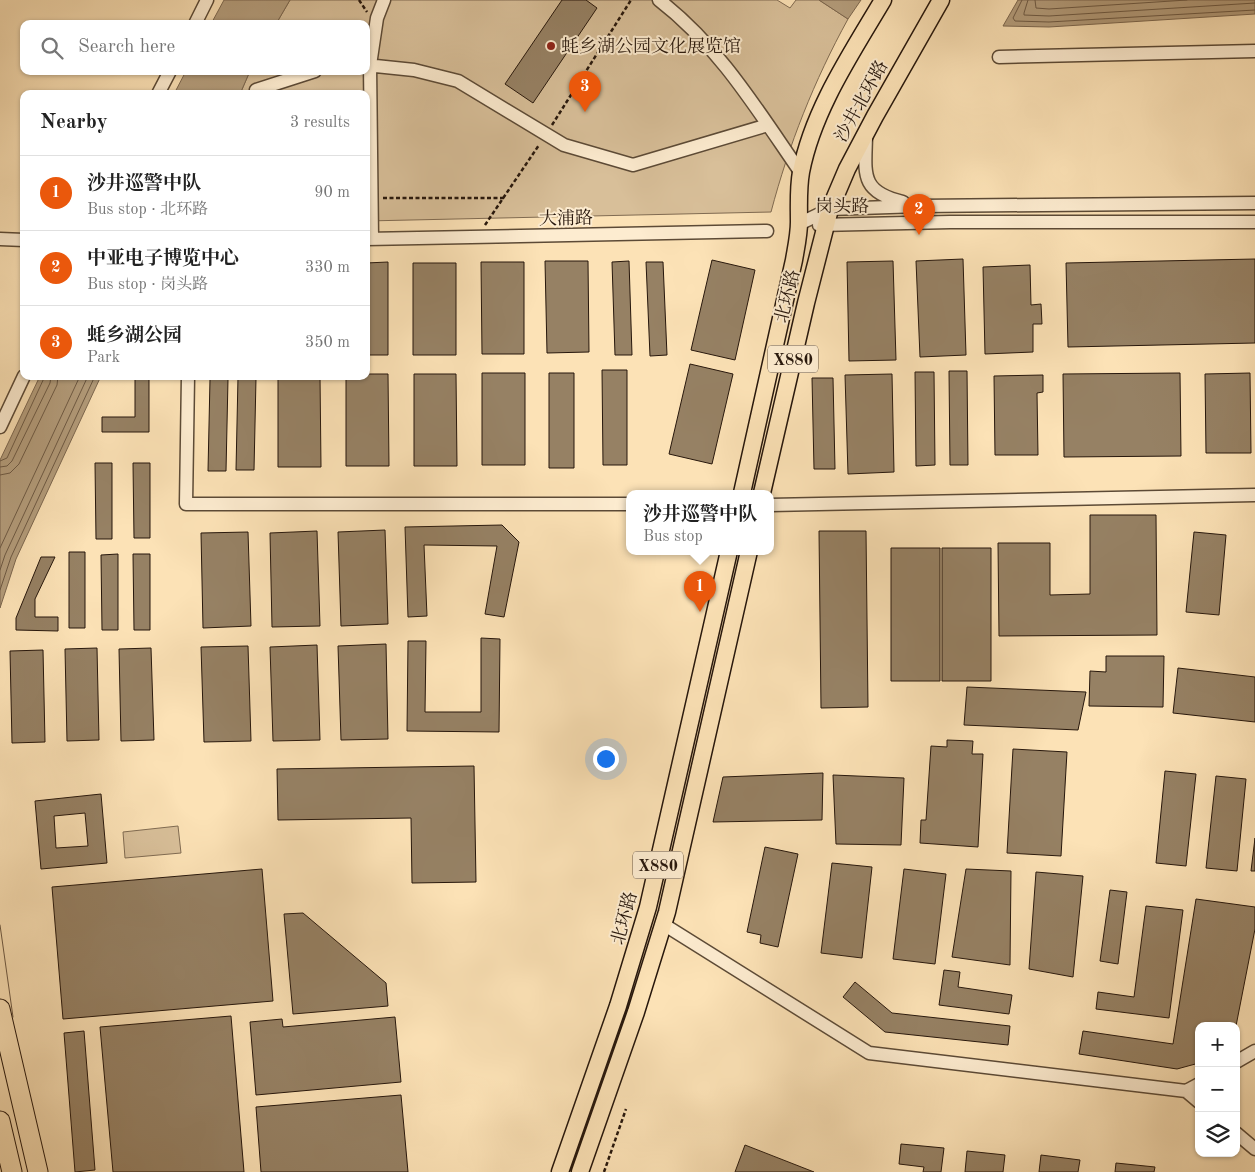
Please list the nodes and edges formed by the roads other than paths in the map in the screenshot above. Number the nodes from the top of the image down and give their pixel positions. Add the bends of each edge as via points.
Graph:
1 (207, 0) edge
2 (384, 0) edge
3 (659, 0) edge
4 (883, 0) edge
5 (941, 0) edge
6 (197, 20) edge
7 (1255, 51) edge
8 (370, 55) edge
9 (999, 57) dead end
10 (370, 65) edge
11 (168, 75) edge
12 (303, 75) edge
13 (368, 75) edge
14 (160, 90) edge
15 (256, 90) dead end
16 (369, 90) edge
17 (768, 125) junction
18 (370, 132) edge
19 (866, 132) junction
20 (801, 173) junction
21 (1255, 203) edge
22 (920, 206) junction
23 (830, 209) junction
24 (1255, 222) edge
25 (799, 224) junction
26 (370, 225) edge
27 (825, 225) junction
28 (767, 231) dead end
29 (0, 239) edge
30 (370, 239) edge
31 (20, 240) edge
32 (22, 380) edge
33 (188, 380) edge
34 (0, 427) edge
35 (743, 490) edge
36 (763, 490) edge
37 (1255, 495) edge
38 (626, 504) edge
39 (774, 505) edge
40 (728, 555) edge
41 (748, 555) edge
42 (663, 924) junction
43 (0, 1009) edge
44 (1255, 1051) edge
45 (1240, 1060) edge
46 (1195, 1086) edge
47 (1186, 1091) junction
48 (1195, 1099) edge
49 (0, 1121) edge
50 (1240, 1136) edge
51 (1255, 1149) edge
52 (12, 1172) edge
53 (38, 1172) edge
54 (560, 1172) edge
55 (580, 1172) edge

1 - 6 street
2 - 8 street
3 - 17 street via 720,59
4 - 20 main road, 沙井北环路 / X880 via 820,112
5 - 19 main road, 沙井北环路 / X880
7 - 9 street
10 - 17 street via 414,70 458,81 564,145 633,165
11 - 14 street
12 - 15 street
13 - 16 street
17 - 20 street
18 - 26 street
19 - 22 street via 867,180 875,192
19 - 23 main road, 沙井北环路 / X880
20 - 25 main road, 沙井北环路 / X880
21 - 22 street, 岗头路
22 - 23 street, 岗头路
23 - 25 street, 岗头路
23 - 27 main road, 沙井北环路 / X880
24 - 27 street, 岗头路
25 - 27 street, 岗头路
25 - 35 main road, 北环路 / X880 via 787,299
27 - 36 main road, 北环路 / X880
28 - 30 street, 大浦路
29 - 31 street
32 - 34 street
33 - 38 street via 186,504
37 - 39 street
40 - 54 main road, 北环路 / X880 via 648,907 618,1006
41 - 42 main road, X880
42 - 47 street via 869,1053
42 - 55 main road, X880
43 - 53 highway
44 - 45 street
46 - 47 street
47 - 48 street
49 - 52 highway
50 - 51 street

